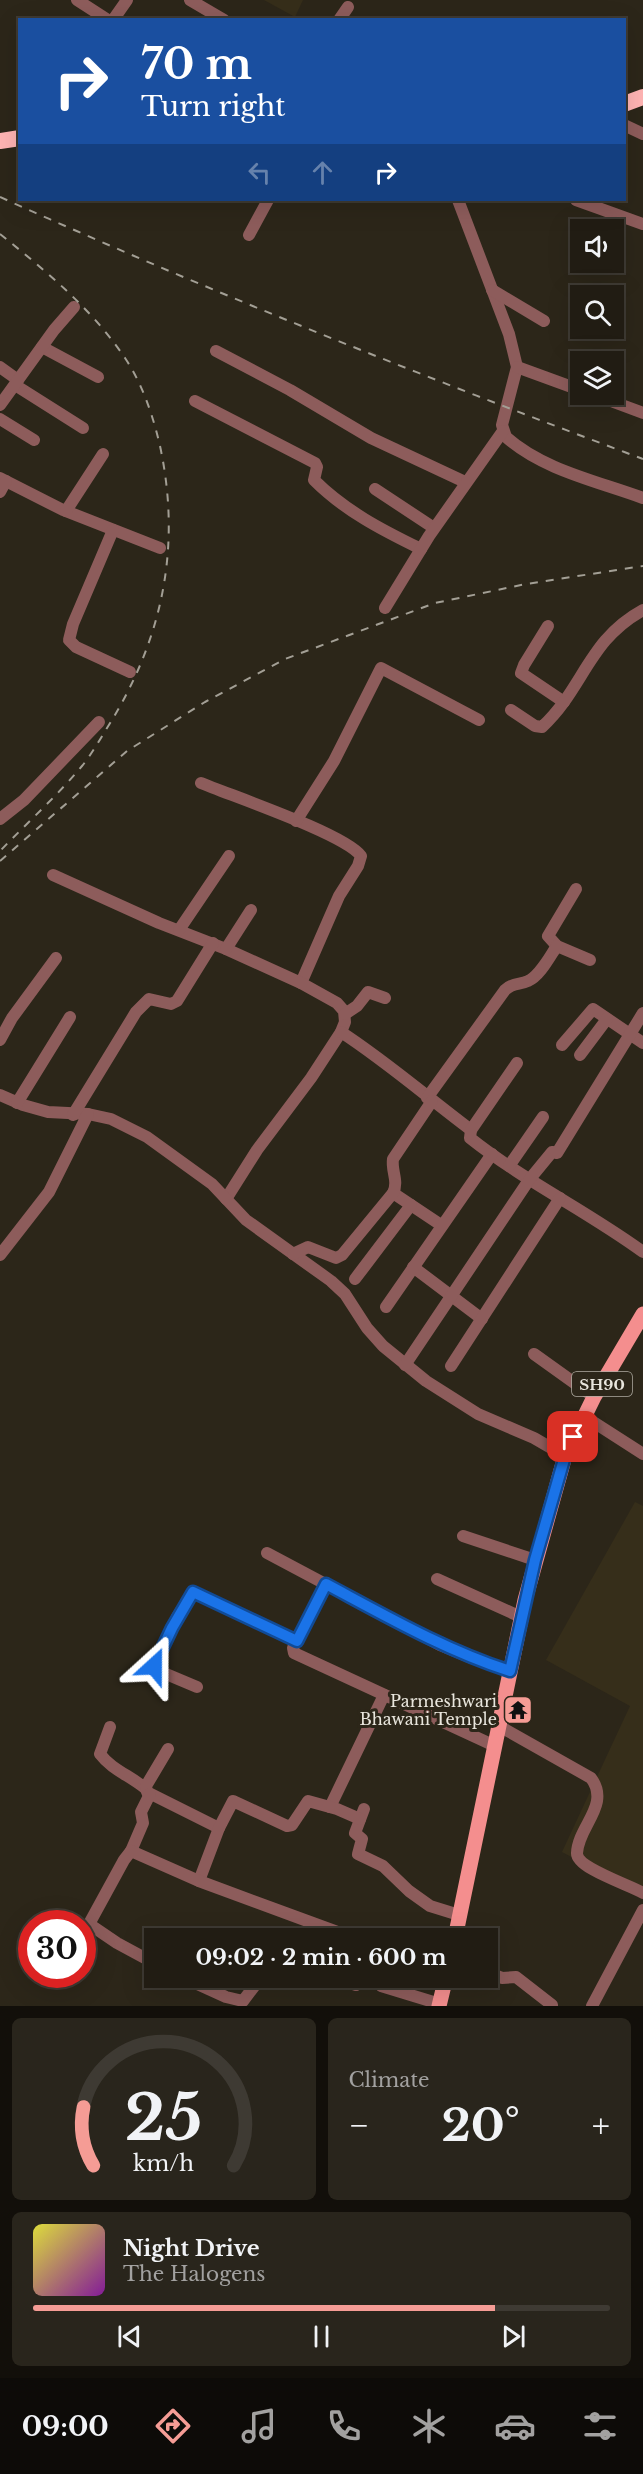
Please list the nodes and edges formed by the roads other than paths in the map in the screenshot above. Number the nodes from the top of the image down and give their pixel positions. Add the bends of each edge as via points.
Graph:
1 (77, 0) edge
2 (126, 0) edge
3 (190, 0) edge
4 (348, 7) dead end
5 (105, 18) edge
6 (114, 18) edge
7 (221, 18) edge
8 (340, 18) edge
9 (643, 97) edge
10 (626, 103) edge
11 (626, 126) edge
12 (643, 134) edge
13 (18, 138) edge
14 (0, 141) edge
15 (267, 201) edge
16 (458, 201) edge
17 (579, 201) edge
18 (643, 224) edge
19 (249, 235) dead end
20 (492, 290) junction
21 (74, 307) dead end
22 (544, 321) dead end
23 (42, 347) junction
24 (216, 351) dead end
25 (0, 367) edge
26 (518, 367) junction
27 (98, 377) dead end
28 (17, 382) junction
29 (570, 386) edge
30 (195, 401) dead end
31 (0, 405) edge
32 (622, 405) edge
33 (643, 413) edge
34 (0, 419) edge
35 (83, 428) dead end
36 (503, 431) junction
37 (34, 440) dead end
38 (103, 454) dead end
39 (465, 482) junction
40 (2, 483) edge
41 (375, 489) dead end
42 (643, 498) edge
43 (66, 511) junction
44 (434, 528) junction
45 (113, 530) junction
46 (160, 548) dead end
47 (421, 549) junction
48 (385, 608) dead end
49 (643, 609) edge
50 (548, 626) dead end
51 (130, 672) dead end
52 (564, 702) junction
53 (511, 710) dead end
54 (479, 720) dead end
55 (99, 722) dead end
56 (201, 783) dead end
57 (0, 819) edge
58 (296, 821) junction
59 (229, 856) dead end
60 (54, 875) dead end
61 (576, 889) dead end
62 (251, 910) dead end
63 (179, 930) junction
64 (213, 944) junction
65 (557, 946) junction
66 (226, 948) junction
67 (56, 958) dead end
68 (590, 960) dead end
69 (301, 983) junction
70 (385, 998) dead end
71 (345, 1014) junction
72 (643, 1014) edge
73 (70, 1017) dead end
74 (607, 1019) junction
75 (341, 1032) junction
76 (630, 1035) junction
77 (0, 1040) edge
78 (643, 1043) edge
79 (562, 1045) dead end
80 (580, 1055) dead end
81 (516, 1064) dead end
82 (0, 1095) edge
83 (430, 1099) junction
84 (17, 1103) junction
85 (73, 1114) junction
86 (87, 1114) junction
87 (543, 1117) dead end
88 (471, 1130) junction
89 (492, 1154) junction
90 (508, 1166) junction
91 (529, 1180) junction
92 (393, 1193) junction
93 (560, 1198) junction
94 (226, 1199) junction
95 (411, 1205) junction
96 (441, 1225) junction
97 (643, 1251) edge
98 (293, 1254) junction
99 (0, 1256) edge
100 (413, 1267) junction
101 (356, 1279) dead end
102 (451, 1297) junction
103 (386, 1307) dead end
104 (643, 1314) edge
105 (482, 1319) junction
106 (534, 1354) dead end
107 (405, 1365) junction
108 (451, 1366) dead end
109 (594, 1397) junction
110 (584, 1416) junction
111 (643, 1454) edge
112 (565, 1456) junction
113 (463, 1536) dead end
114 (267, 1553) dead end
115 (535, 1560) junction
116 (437, 1579) dead end
117 (326, 1584) junction
118 (521, 1617) junction
119 (297, 1641) junction
120 (510, 1671) junction
121 (197, 1687) dead end
122 (384, 1695) junction
123 (499, 1726) junction
124 (110, 1727) dead end
125 (495, 1746) junction
126 (168, 1749) dead end
127 (148, 1791) junction
128 (330, 1807) junction
129 (219, 1827) junction
130 (131, 1851) junction
131 (199, 1881) junction
132 (643, 1893) edge
133 (643, 1910) edge
134 (459, 1916) junction
135 (324, 1928) edge
136 (457, 1928) edge
137 (144, 1957) edge
138 (498, 1976) edge
139 (207, 1988) edge
140 (252, 1988) edge
141 (387, 1988) edge
142 (443, 1988) edge
143 (439, 2005) edge
144 (552, 2005) edge
145 (592, 2006) edge

1 - 5 street
2 - 6 street
3 - 7 street
4 - 8 street
9 - 10 highway
11 - 12 street
13 - 14 highway
15 - 19 street
16 - 20 street
17 - 18 street
20 - 22 street
20 - 26 street
21 - 23 street
23 - 27 street
23 - 28 street
24 - 39 street via 371,438
25 - 28 street
26 - 29 street
26 - 36 street
28 - 31 street
28 - 35 street
30 - 47 street via 315,463 314,480 346,508
32 - 33 street
34 - 37 street
36 - 39 street
36 - 42 street via 513,444 548,462
38 - 43 street
39 - 44 street
40 - 43 street
41 - 44 street
43 - 45 street
44 - 47 street
45 - 46 street
45 - 51 street via 69,640
47 - 48 street
49 - 52 street via 622,622 601,643
50 - 52 street via 522,673
52 - 53 street via 540,727
54 - 58 street via 381,668 334,761
55 - 57 street via 24,800
56 - 58 street
58 - 69 street via 361,856
59 - 63 street
60 - 63 street
61 - 65 street via 548,934
62 - 66 street
63 - 64 street
64 - 66 street
64 - 85 street via 174,1003 149,999 136,1012
65 - 68 street
65 - 83 street via 530,981 511,984 505,990
66 - 69 street
67 - 77 street
69 - 71 street via 337,1003
70 - 71 street via 368,992
71 - 75 street
72 - 76 street
73 - 84 street
74 - 76 street
74 - 79 street via 593,1009
74 - 80 street
75 - 83 street via 390,1064
75 - 94 street
76 - 78 street
76 - 91 street via 557,1153 552,1152
81 - 88 street
82 - 84 street
83 - 88 street
83 - 92 street via 393,1159 397,1183
84 - 85 street
85 - 86 street
86 - 94 street via 111,1119 147,1137 212,1184
86 - 99 street via 49,1192
87 - 90 street
88 - 89 street via 470,1138
89 - 90 street
89 - 96 street
90 - 91 street
91 - 93 street
91 - 102 street
92 - 95 street
92 - 98 street via 339,1257 308,1247
93 - 97 street
93 - 105 street
94 - 98 street via 246,1220
95 - 96 street
95 - 101 street
96 - 100 street
98 - 107 street via 345,1294 367,1328
100 - 102 street
100 - 103 street
102 - 105 street
102 - 107 street
104 - 109 main road, SH90
105 - 108 street
106 - 109 street
107 - 112 street via 453,1401
109 - 110 main road, SH90
110 - 111 street
110 - 112 main road, SH90
112 - 115 main road, SH90
113 - 115 street
114 - 117 street
115 - 118 main road, SH90
116 - 118 street
117 - 119 street
117 - 120 street via 440,1645
118 - 120 main road, SH90
119 - 121 street via 193,1592 154,1666
119 - 122 street via 293,1650 297,1655
120 - 123 main road, SH90
122 - 125 street
122 - 128 street
123 - 125 main road, SH90
123 - 132 street via 591,1778 598,1797 579,1844 578,1859
124 - 127 street via 100,1754 114,1769
125 - 134 main road, SH90
126 - 127 street
127 - 129 street
127 - 130 street via 141,1812 143,1823
128 - 129 street via 306,1802 289,1826 233,1802
128 - 134 street via 362,1814 355,1833 362,1839 357,1854 383,1866 430,1906
129 - 131 street
130 - 131 street
130 - 137 street via 89,1924
131 - 135 street
133 - 145 street
134 - 136 main road, SH90
138 - 144 street via 516,1977
139 - 140 street via 243,2001
141 - 143 street
142 - 143 main road

